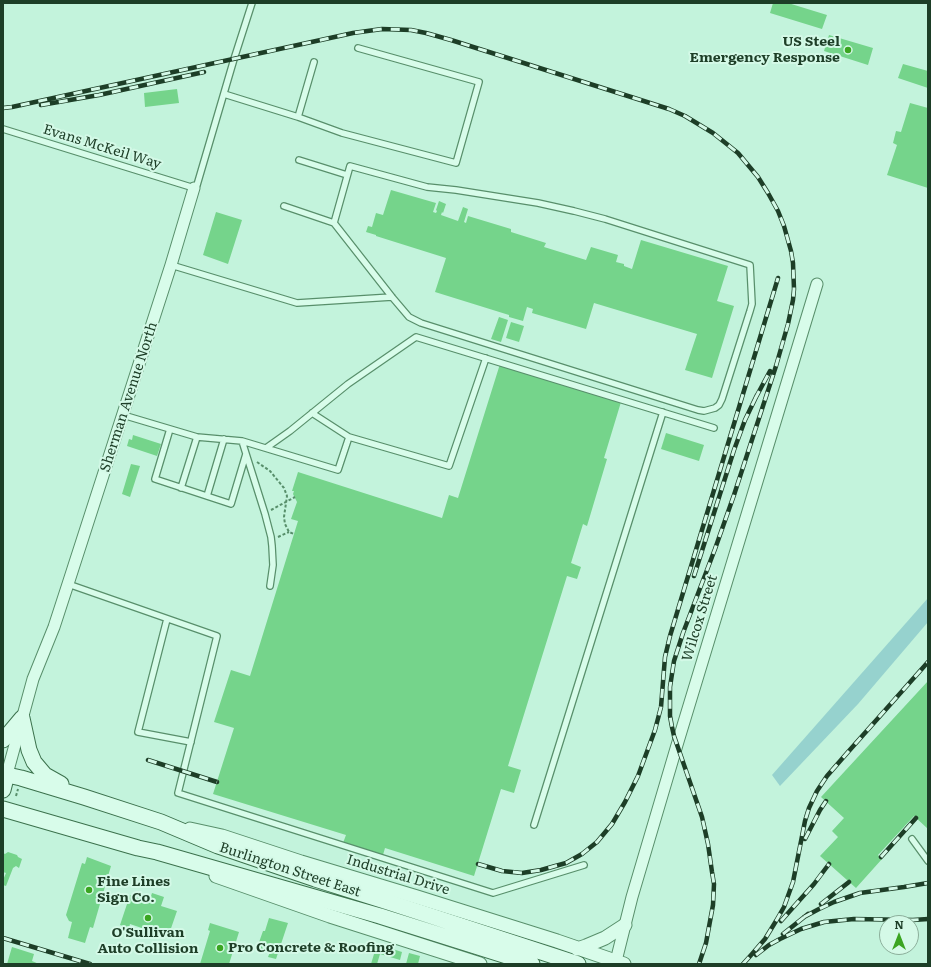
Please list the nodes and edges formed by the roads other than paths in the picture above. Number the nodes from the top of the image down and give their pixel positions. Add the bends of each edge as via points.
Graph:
1 (252, 3) edge
2 (358, 48) dead end
3 (314, 62) dead end
4 (224, 94) junction
5 (298, 117) junction
6 (3, 129) edge
7 (299, 160) dead end
8 (347, 175) junction
9 (194, 188) junction
10 (284, 206) dead end
11 (334, 223) junction
12 (171, 265) junction
13 (817, 284) dead end
14 (392, 298) junction
15 (486, 358) junction
16 (663, 412) junction
17 (312, 413) junction
18 (123, 415) junction
19 (714, 428) dead end
20 (170, 429) junction
21 (197, 437) junction
22 (349, 437) junction
23 (224, 439) junction
24 (242, 441) junction
25 (266, 448) junction
26 (246, 454) junction
27 (181, 488) junction
28 (207, 496) junction
29 (68, 584) junction
30 (270, 586) dead end
31 (168, 619) junction
32 (22, 718) junction
33 (3, 740) edge
34 (191, 742) junction
35 (5, 774) edge
36 (9, 793) edge
37 (84, 797) junction
38 (3, 810) edge
39 (161, 822) junction
40 (534, 825) dead end
41 (912, 839) dead end
42 (138, 848) junction
43 (928, 861) edge
44 (584, 864) dead end
45 (625, 925) junction
46 (479, 939) junction
47 (577, 948) junction
48 (617, 963) edge
49 (480, 964) edge
50 (532, 964) edge
51 (578, 964) edge

1 - 4 lane, Sherman Avenue North
2 - 5 lane via 479,82 456,163 342,133
3 - 5 lane
4 - 5 lane
4 - 9 lane, Sherman Avenue North
6 - 9 lane, Evans McKeil Way
7 - 8 lane
8 - 11 lane
8 - 14 lane via 350,166 427,187 538,203 605,219 750,265 752,297 750,311 722,399 715,408 704,411 421,323 409,316
9 - 12 street, Sherman Avenue North
10 - 11 lane
11 - 14 lane
12 - 14 lane via 298,303
12 - 18 street, Sherman Avenue North
13 - 45 street, Wilcox Street
15 - 16 lane
15 - 17 lane via 416,337 348,384
15 - 22 lane via 449,466
16 - 19 lane
16 - 40 lane
17 - 22 lane
17 - 25 lane
18 - 20 lane
18 - 29 street, Sherman Avenue North
20 - 21 lane
20 - 27 lane via 155,479
21 - 23 lane
21 - 27 lane
22 - 25 lane via 338,470
23 - 24 lane
23 - 28 lane
24 - 25 lane
24 - 26 lane
26 - 28 lane via 231,504
26 - 30 lane via 271,539 273,565
27 - 28 lane
29 - 31 lane
29 - 32 street, Sherman Avenue North via 33,679
31 - 34 lane via 217,636
31 - 34 lane via 138,732
32 - 33 main road
32 - 35 street, Sherman Avenue North
32 - 37 main road via 28,750 34,762 45,775
34 - 44 lane via 178,793 493,893
35 - 36 main road, Sherman Avenue North
35 - 37 main road, Burlington Street East
37 - 39 main road, Burlington Street East
38 - 42 main road, Burlington Street East
39 - 46 main road, Burlington Street East via 218,846 384,901
39 - 47 street, Industrial Drive via 222,836
41 - 43 lane
42 - 46 main road, Burlington Street East via 380,916
42 - 49 street, Burlington Street East via 330,916
45 - 47 street via 606,938
45 - 48 street, Wilcox Street
46 - 50 main road, Burlington Street East
46 - 51 main road, Burlington Street East
47 - 48 street, Industrial Drive

